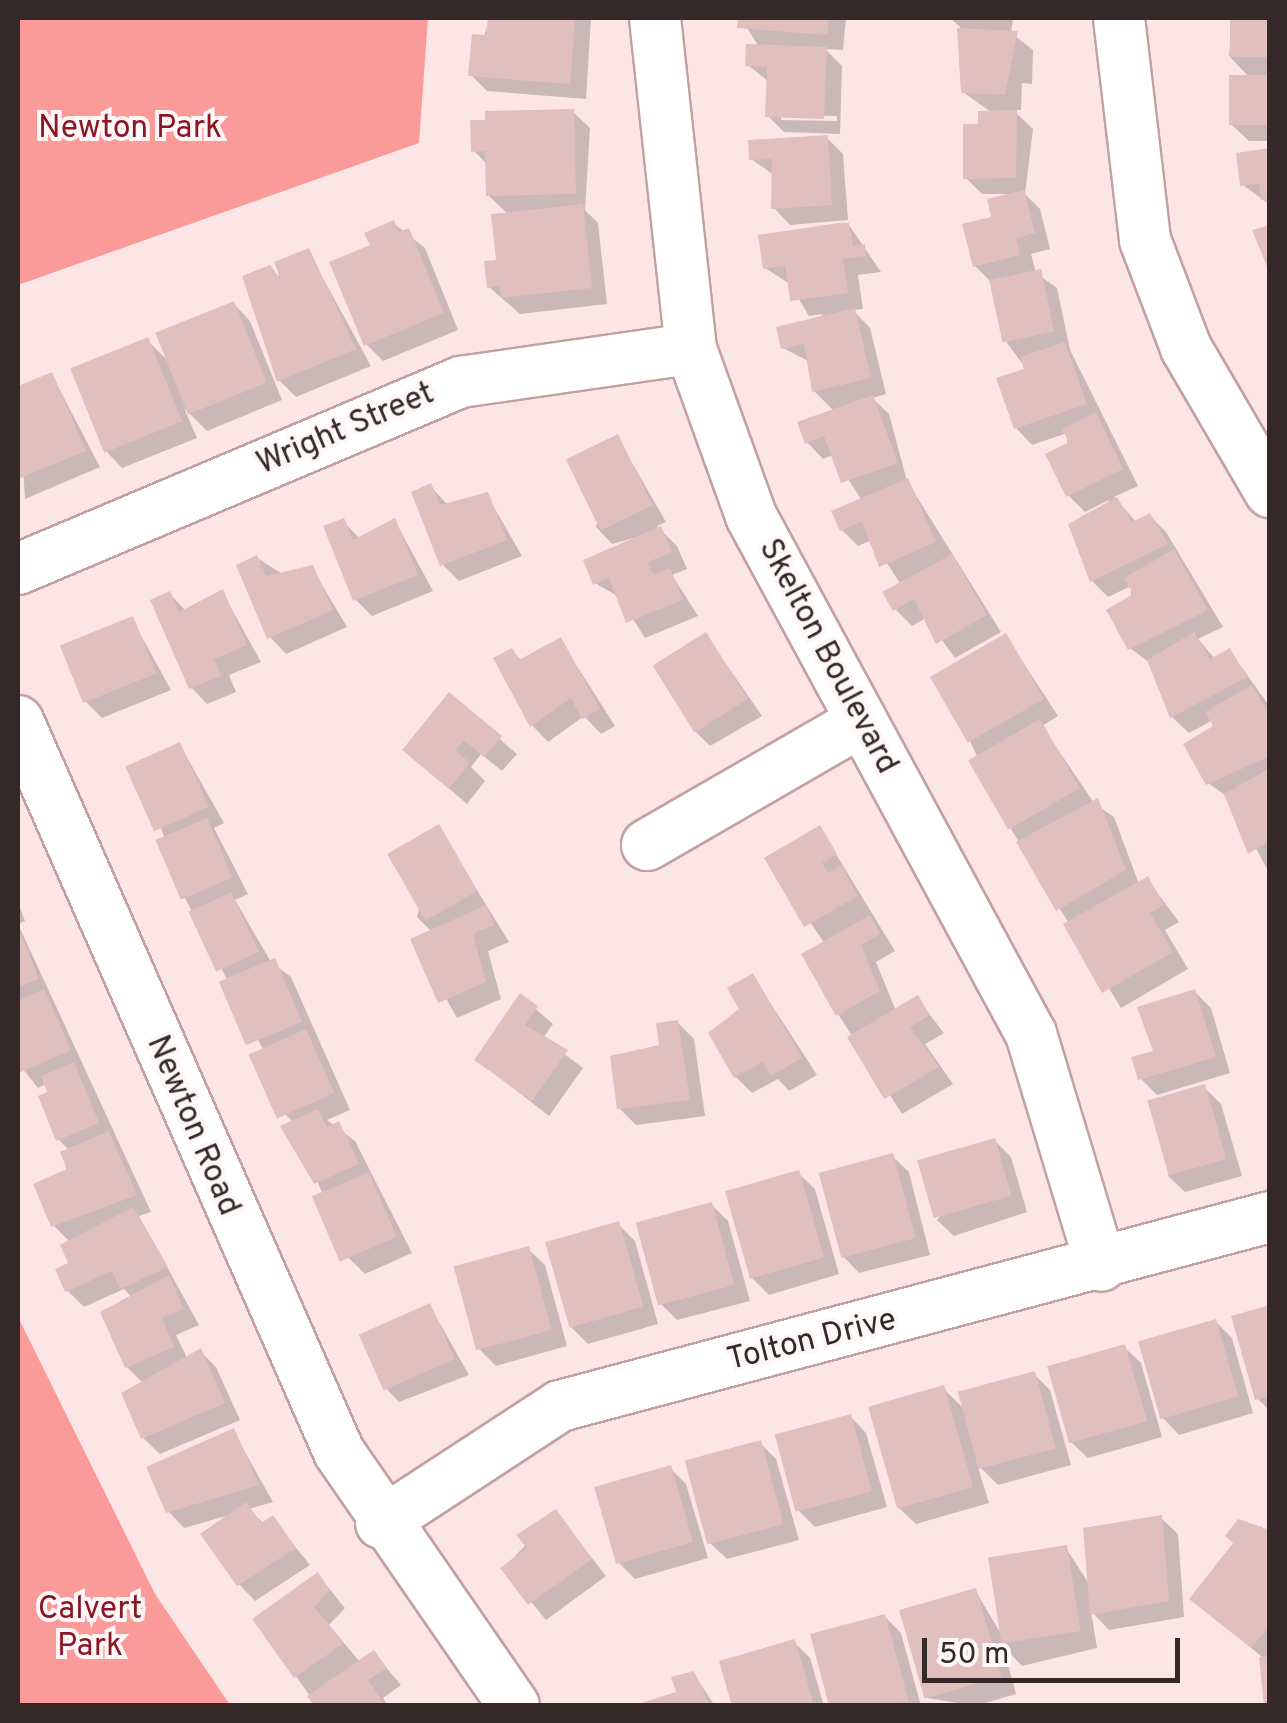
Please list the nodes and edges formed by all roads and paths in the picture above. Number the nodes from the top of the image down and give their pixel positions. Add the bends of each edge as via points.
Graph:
1 (656, 18) edge
2 (1119, 18) edge
3 (691, 349) junction
4 (1270, 492) edge
5 (18, 570) edge
6 (18, 721) edge
7 (862, 721) junction
8 (647, 844) dead end
9 (1270, 1217) edge
10 (1101, 1266) junction
11 (382, 1524) junction
12 (514, 1706) edge

1 - 3 street, Skelton Boulevard
2 - 4 street via 1145,240 1186,348
3 - 5 street, Wright Street via 460,382
3 - 7 street, Skelton Boulevard via 752,516
6 - 11 street, Newton Road via 292,1360
7 - 8 street
7 - 10 street, Skelton Boulevard via 1031,1034
9 - 10 street, Tolton Drive
10 - 11 street, Tolton Drive via 560,1406
11 - 12 street, Newton Road

